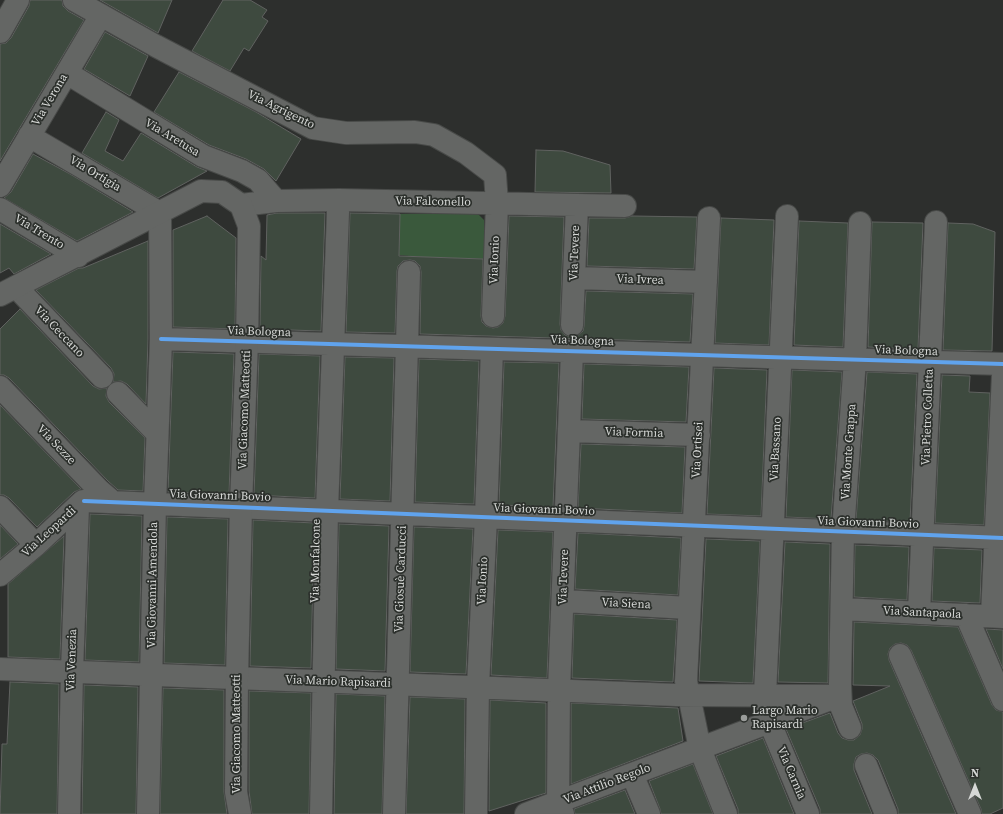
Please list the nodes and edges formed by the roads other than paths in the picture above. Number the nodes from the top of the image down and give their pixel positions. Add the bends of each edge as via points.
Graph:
1 (18, 0) edge
2 (74, 0) edge
3 (101, 15) junction
4 (0, 32) edge
5 (67, 73) junction
6 (29, 136) junction
7 (0, 186) edge
8 (276, 201) junction
9 (497, 203) junction
10 (241, 205) junction
11 (576, 205) junction
12 (625, 206) dead end
13 (0, 209) edge
14 (338, 212) dead end
15 (160, 213) junction
16 (787, 216) dead end
17 (710, 218) dead end
18 (936, 222) dead end
19 (860, 223) dead end
20 (78, 256) junction
21 (409, 272) dead end
22 (574, 278) junction
23 (706, 282) junction
24 (8, 291) edge
25 (0, 304) edge
26 (493, 316) dead end
27 (572, 325) dead end
28 (161, 339) junction
29 (247, 341) junction
30 (334, 344) junction
31 (407, 346) junction
32 (492, 349) junction
33 (572, 351) junction
34 (703, 355) junction
35 (780, 357) junction
36 (855, 359) junction
37 (930, 362) junction
38 (1003, 364) edge
39 (1003, 374) edge
40 (102, 377) dead end
41 (0, 387) edge
42 (118, 393) dead end
43 (569, 431) junction
44 (157, 433) junction
45 (699, 435) junction
46 (93, 500) junction
47 (155, 504) junction
48 (0, 507) edge
49 (241, 507) junction
50 (327, 511) junction
51 (402, 514) junction
52 (486, 517) junction
53 (566, 520) junction
54 (694, 526) junction
55 (772, 529) junction
56 (844, 532) junction
57 (923, 536) junction
58 (999, 538) edge
59 (36, 545) junction
60 (0, 574) edge
61 (563, 601) junction
62 (689, 608) junction
63 (842, 609) junction
64 (919, 613) junction
65 (966, 615) junction
66 (998, 617) edge
67 (900, 655) dead end
68 (0, 669) edge
69 (72, 672) junction
70 (151, 674) junction
71 (237, 678) junction
72 (323, 681) junction
73 (398, 684) junction
74 (478, 687) junction
75 (765, 689) junction
76 (559, 690) junction
77 (684, 690) junction
78 (840, 696) junction
79 (1003, 700) edge
80 (772, 727) junction
81 (850, 728) dead end
82 (697, 754) junction
83 (866, 765) dead end
84 (632, 774) junction
85 (560, 808) edge
86 (70, 814) edge
87 (148, 814) edge
88 (240, 814) edge
89 (321, 814) edge
90 (394, 814) edge
91 (476, 814) edge
92 (526, 814) edge
93 (649, 814) edge
94 (726, 814) edge
95 (808, 814) edge
96 (886, 814) edge
97 (970, 814) edge

1 - 4 street
2 - 3 street, Via Agrigento
3 - 5 street, Via Verona
3 - 9 street, Via Agrigento via 314,128 346,133 415,132 434,135 466,152 495,174
5 - 6 street, Via Verona
5 - 8 street, Via Aretusa via 203,156 258,180
6 - 7 street, Via Verona
6 - 15 street, Via Ortigia
8 - 9 street, Via Falconello
8 - 10 street, Via Falconello
9 - 11 street, Via Falconello
9 - 26 street, Via Ionio
10 - 15 street via 222,192 201,191
10 - 29 street, Via Giacomo Matteotti via 249,226
11 - 12 street, Via Falconello
11 - 22 street, Via Tevere
13 - 20 street, Via Trento
14 - 30 street, Via Monfalcone
15 - 20 street
15 - 28 street, Via Giovanni Amendola
16 - 35 street, Via Bassano
17 - 23 street, Via Ortisei
18 - 37 street, Via Pietro Colletta
19 - 36 street, Via Monte Grappa
20 - 24 street
21 - 31 street, Via Giosuè Carducci
22 - 23 street, Via Ivrea
22 - 27 street, Via Tevere
23 - 34 street, Via Ortisei
24 - 25 street
24 - 40 street, Via Ceccano
28 - 29 street, Via Bologna
28 - 44 street, Via Giovanni Amendola
29 - 30 street, Via Bologna
29 - 49 street, Via Giacomo Matteotti
30 - 31 street, Via Bologna
30 - 50 street, Via Monfalcone
31 - 32 street, Via Bologna
31 - 51 street, Via Giosuè Carducci
32 - 33 street, Via Bologna
32 - 52 street, Via Ionio
33 - 34 street, Via Bologna
33 - 43 street, Via Tevere
34 - 35 street, Via Bologna
34 - 45 street, Via Ortisei
35 - 36 street, Via Bologna
35 - 55 street, Via Bassano
36 - 37 street, Via Bologna
36 - 56 street, Via Monte Grappa
37 - 38 street, Via Bologna
37 - 57 street, Via Pietro Colletta
39 - 58 street
41 - 46 street, Via Sezze
42 - 44 street
43 - 45 street, Via Formia
43 - 53 street, Via Tevere
44 - 47 street, Via Giovanni Amendola
45 - 54 street, Via Ortisei
46 - 47 street, Via Giovanni Bovio
46 - 59 street, Via Leopardi
46 - 69 street, Via Venezia
47 - 49 street, Via Giovanni Bovio
47 - 70 street, Via Giovanni Amendola
48 - 59 street
49 - 50 street, Via Giovanni Bovio
49 - 71 street, Via Giacomo Matteotti
50 - 51 street, Via Giovanni Bovio
50 - 72 street, Via Monfalcone
51 - 52 street, Via Giovanni Bovio
51 - 73 street, Via Giosuè Carducci
52 - 53 street, Via Giovanni Bovio
52 - 74 street, Via Ionio
53 - 54 street, Via Giovanni Bovio
53 - 61 street, Via Tevere
54 - 55 street, Via Giovanni Bovio
54 - 62 street, Via Ortisei
55 - 56 street, Via Giovanni Bovio
55 - 75 street, Via Bassano
56 - 57 street, Via Giovanni Bovio
56 - 63 street, Via Monte Grappa
57 - 58 street, Via Giovanni Bovio
57 - 64 street, Via Pietro Colletta
58 - 66 street
59 - 60 street, Via Leopardi
61 - 62 street, Via Siena
61 - 76 street, Via Tevere
62 - 77 street, Via Ortisei
63 - 64 street, Via Santapaola
63 - 78 street, Via Monte Grappa
64 - 65 street, Via Santapaola
65 - 66 street, Via Santapaola
65 - 79 street
67 - 97 street
68 - 69 street, Via Mario Rapisardi
69 - 70 street, Via Mario Rapisardi
69 - 86 street, Via Venezia
70 - 71 street, Via Mario Rapisardi
70 - 87 street, Via Giovanni Amendola
71 - 72 street, Via Mario Rapisardi
71 - 88 street, Via Giacomo Matteotti via 236,792
72 - 73 street, Via Mario Rapisardi
72 - 89 street, Via Monfalcone
73 - 74 street, Via Mario Rapisardi
73 - 90 street, Via Giosuè Carducci
74 - 76 street, Via Mario Rapisardi
74 - 91 street, Via Ionio
75 - 77 street, Via Mario Rapisardi
75 - 78 street, Via Mario Rapisardi
75 - 80 street, Via Carnia
76 - 77 street, Via Mario Rapisardi
76 - 85 street, Via Tevere
77 - 82 street, Via Ortisei
78 - 80 street, Via Attilio Regolo
78 - 81 street, Via Monte Grappa via 841,706
80 - 82 street, Via Attilio Regolo
80 - 95 street, Via Carnia
82 - 84 street, Via Attilio Regolo
82 - 94 street, Via Ortisei
83 - 96 street
84 - 85 street, Via Attilio Regolo
84 - 93 street
85 - 92 street, Via Attilio Regolo

